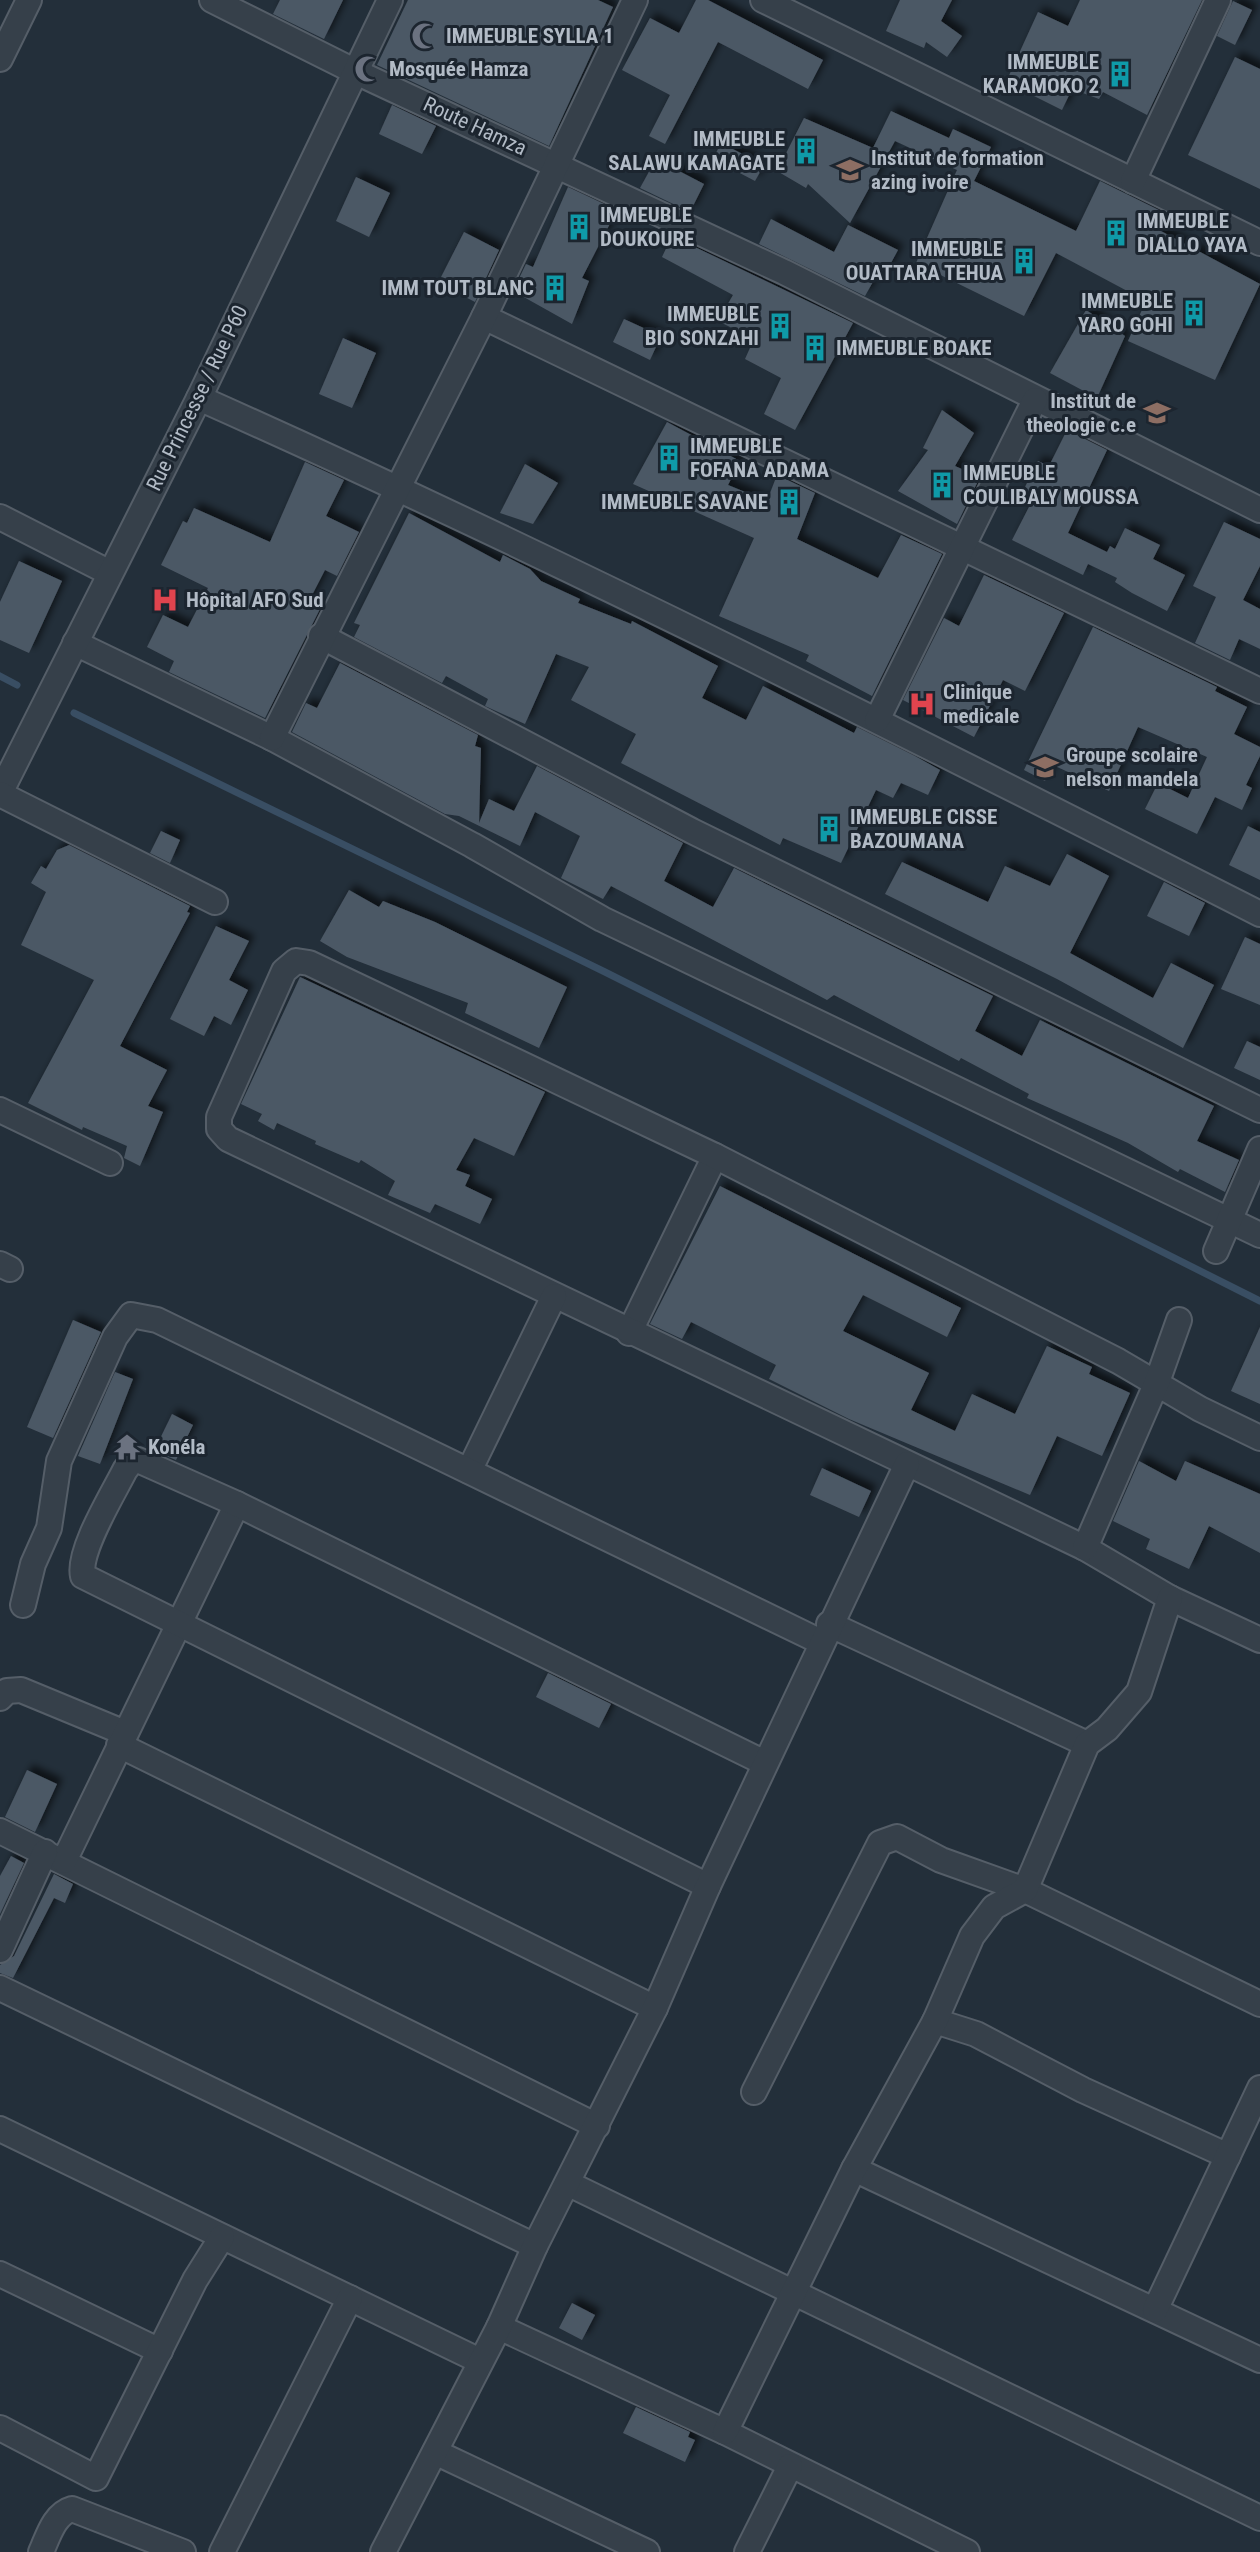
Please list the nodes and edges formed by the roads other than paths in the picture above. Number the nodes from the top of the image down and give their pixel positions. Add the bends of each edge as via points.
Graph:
1 (29, 0) edge
2 (212, 0) edge
3 (390, 0) edge
4 (635, 0) edge
5 (763, 0) edge
6 (1218, 0) edge
7 (0, 59) edge
8 (356, 72) junction
9 (557, 164) junction
10 (1133, 181) junction
11 (1260, 243) edge
12 (484, 317) junction
13 (199, 398) junction
14 (1035, 400) junction
15 (399, 487) junction
16 (1260, 510) edge
17 (0, 517) edge
18 (964, 546) junction
19 (110, 573) junction
20 (321, 636) junction
21 (75, 643) junction
22 (1260, 691) edge
23 (877, 720) junction
24 (272, 738) junction
25 (0, 794) edge
26 (215, 902) dead end
27 (1260, 914) edge
28 (0, 1110) edge
29 (1260, 1110) edge
30 (1260, 1149) edge
31 (715, 1156) junction
32 (110, 1163) dead end
33 (1229, 1220) junction
34 (1260, 1235) edge
35 (1216, 1251) dead end
36 (554, 1296) junction
37 (1179, 1320) dead end
38 (629, 1332) junction
39 (1157, 1382) junction
40 (1260, 1438) edge
41 (906, 1464) junction
42 (469, 1471) junction
43 (237, 1504) junction
44 (1086, 1548) junction
45 (1170, 1598) junction
46 (23, 1605) dead end
47 (178, 1625) junction
48 (825, 1633) junction
49 (1260, 1640) edge
50 (0, 1698) edge
51 (122, 1739) junction
52 (1087, 1744) junction
53 (765, 1763) junction
54 (0, 1831) edge
55 (54, 1857) junction
56 (708, 1886) junction
57 (1025, 1890) junction
58 (0, 1950) edge
59 (0, 1988) edge
60 (1260, 2004) edge
61 (655, 2008) junction
62 (935, 2021) junction
63 (1260, 2088) edge
64 (754, 2092) dead end
65 (597, 2126) junction
66 (0, 2129) edge
67 (1228, 2156) junction
68 (854, 2169) junction
69 (569, 2184) junction
70 (222, 2237) junction
71 (535, 2246) junction
72 (0, 2274) edge
73 (794, 2293) junction
74 (350, 2298) junction
75 (1155, 2310) junction
76 (499, 2327) junction
77 (160, 2351) junction
78 (1260, 2360) edge
79 (480, 2361) junction
80 (0, 2428) edge
81 (724, 2431) junction
82 (435, 2452) junction
83 (790, 2466) junction
84 (96, 2478) junction
85 (81, 2511) junction
86 (1260, 2518) edge
87 (41, 2552) edge
88 (183, 2552) edge
89 (222, 2552) edge
90 (383, 2552) edge
91 (647, 2552) edge
92 (747, 2552) edge
93 (967, 2552) edge

1 - 7 street
2 - 8 street, Route Hamza
3 - 8 street, Rue Princesse / Rue P60
4 - 9 street
5 - 10 street
6 - 10 street
8 - 9 street, Route Hamza
8 - 13 street, Rue Princesse / Rue P60
9 - 12 street
9 - 14 street, Route Hamza via 821,290
10 - 11 street
12 - 15 street
12 - 18 street
13 - 15 street
13 - 19 street, Rue Princesse / Rue P60
14 - 16 street, Route Hamza
14 - 18 street
15 - 20 street
15 - 23 street
17 - 19 street
18 - 22 street
18 - 23 street
19 - 21 street, Rue Princesse / Rue P60
20 - 24 street
20 - 29 street via 692,831
21 - 24 street
21 - 25 street, Rue Princesse / Rue P60
23 - 27 street
24 - 33 street via 602,919
25 - 26 street
28 - 32 street
30 - 33 street
31 - 36 street via 309,963 296,961 284,971 219,1117 219,1129 236,1143
31 - 38 street
31 - 39 street
33 - 34 street
33 - 35 street
36 - 38 street
36 - 42 street
37 - 39 street
38 - 41 street
39 - 40 street
39 - 44 street
41 - 44 street
41 - 48 street
42 - 46 street via 157,1320 131,1315 109,1349 59,1461 49,1528 33,1564
42 - 48 street
43 - 47 street
43 - 47 street via 138,1460 131,1462 87,1548 83,1576
43 - 53 street
44 - 45 street
45 - 49 street
45 - 52 street via 1139,1692 1107,1729
47 - 51 street
47 - 56 street
48 - 52 street
48 - 53 street
50 - 51 street via 7,1691 22,1690
51 - 55 street
51 - 61 street
52 - 57 street
53 - 56 street
54 - 55 street
55 - 58 street
55 - 65 street
56 - 61 street
57 - 60 street
57 - 62 street via 993,1908 972,1936
57 - 64 street via 941,1860 897,1837 880,1843
59 - 71 street
61 - 65 street
62 - 67 street via 976,2034 1083,2090
62 - 68 street
63 - 67 street
65 - 69 street
66 - 70 street
67 - 75 street
68 - 73 street
68 - 75 street
69 - 71 street
69 - 73 street
70 - 74 street
70 - 77 street
71 - 76 street
72 - 77 street
73 - 81 street
73 - 86 street
74 - 79 street
74 - 89 street
75 - 78 street
76 - 79 street
76 - 81 street
77 - 84 street
79 - 82 street
80 - 84 street
81 - 83 street
82 - 90 street
82 - 91 street
83 - 92 street
83 - 93 street
84 - 85 street
85 - 87 street via 64,2511
85 - 88 street

